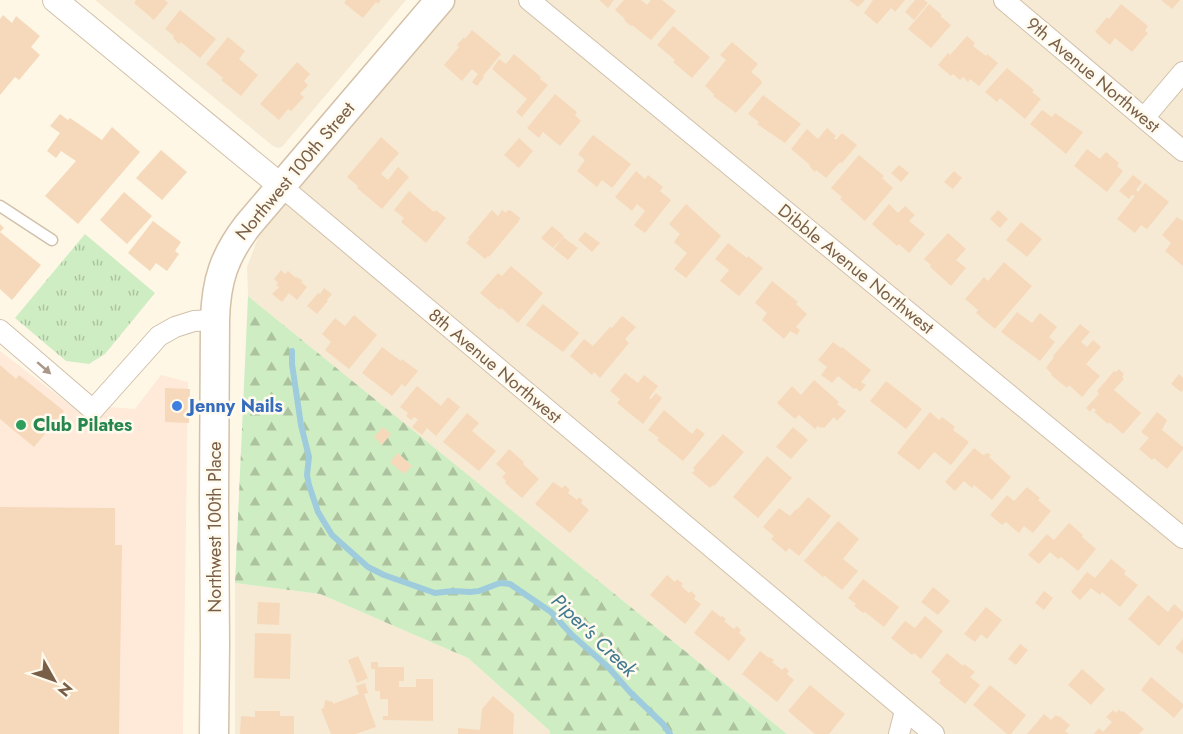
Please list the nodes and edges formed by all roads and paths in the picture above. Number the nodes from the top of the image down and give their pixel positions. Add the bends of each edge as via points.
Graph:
1 (55, 0) edge
2 (440, 0) edge
3 (530, 0) edge
4 (1004, 0) edge
5 (1183, 72) edge
6 (1144, 118) junction
7 (1183, 151) edge
8 (281, 186) junction
9 (0, 206) edge
10 (52, 240) dead end
11 (215, 320) junction
12 (0, 330) edge
13 (1183, 538) edge
14 (905, 711) junction
15 (214, 734) edge
16 (899, 734) edge
17 (934, 734) edge

1 - 8 street, 8th Avenue Northwest
2 - 8 main road, Northwest 100th Street
3 - 13 street, Dibble Avenue Northwest
4 - 6 street, 9th Avenue Northwest
5 - 6 street
6 - 7 street, 9th Avenue Northwest
8 - 11 main road, Northwest 100th Street via 235,241 226,259 215,298
8 - 14 street, 8th Avenue Northwest
9 - 10 lane
12 -> 11 street via 93,410 159,336 194,321
11 - 15 main road, Northwest 100th Place
14 - 16 street
14 - 17 street, 8th Avenue Northwest

